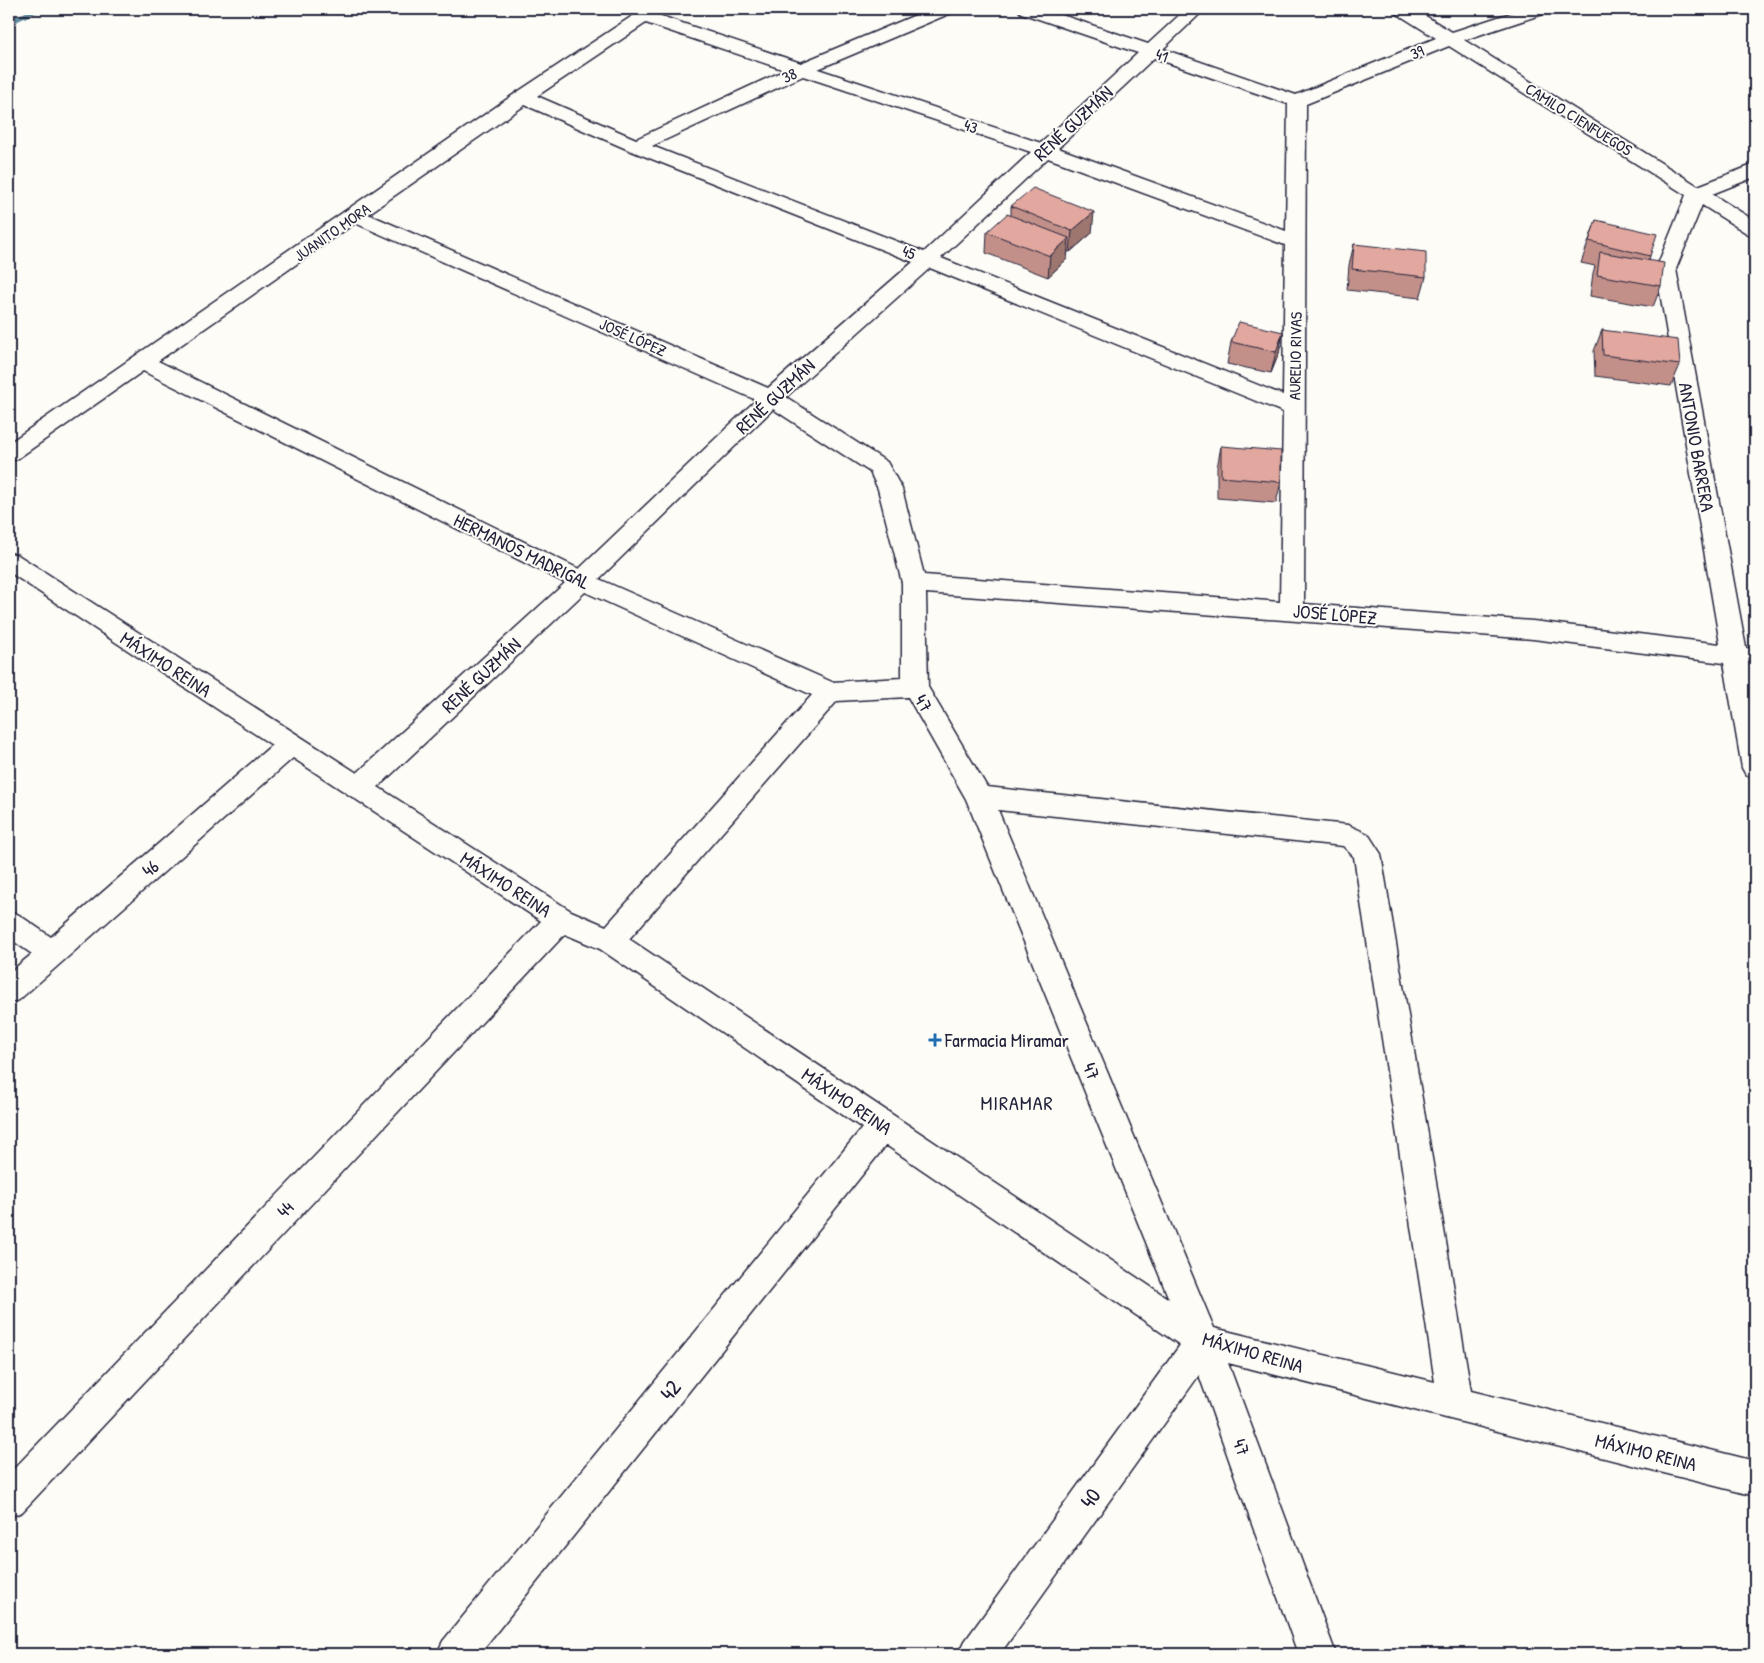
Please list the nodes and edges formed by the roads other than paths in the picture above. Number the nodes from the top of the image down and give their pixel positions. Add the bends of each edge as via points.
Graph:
1 (945, 9) edge
2 (1027, 9) edge
3 (1196, 9) edge
4 (1402, 9) edge
5 (1540, 9) edge
6 (650, 13) edge
7 (1450, 39) junction
8 (1150, 51) junction
9 (802, 69) junction
10 (524, 97) junction
11 (1297, 101) junction
12 (636, 146) junction
13 (1044, 150) junction
14 (1755, 170) edge
15 (1697, 193) junction
16 (356, 216) junction
17 (1755, 230) edge
18 (1296, 242) junction
19 (927, 260) junction
20 (143, 362) junction
21 (771, 398) junction
22 (1294, 408) junction
23 (9, 454) edge
24 (890, 489) joint
25 (9, 561) edge
26 (582, 581) junction
27 (914, 583) junction
28 (1292, 611) junction
29 (1745, 657) edge
30 (915, 688) junction
31 (830, 692) junction
32 (290, 745) junction
33 (1755, 768) edge
34 (358, 789) junction
35 (980, 797) junction
36 (561, 919) junction
37 (9, 923) edge
38 (610, 942) junction
39 (53, 953) junction
40 (9, 991) edge
41 (883, 1125) junction
42 (1203, 1341) junction
43 (1456, 1405) junction
44 (1755, 1479) edge
45 (9, 1499) edge
46 (456, 1654) edge
47 (978, 1654) edge
48 (1317, 1654) edge

1 - 9 street, 38
2 - 8 street, 41
3 - 8 street, RENÉ GUZMÁN
4 - 7 street, CAMILO CIENFUEGOS
5 - 7 street, 39
6 - 9 street, 43
6 - 10 street, JUANITO MORA
7 - 11 street, 39
7 - 15 street, CAMILO CIENFUEGOS
8 - 11 street, 41
8 - 13 street, RENÉ GUZMÁN
9 - 12 street, 38
9 - 13 street, 43
10 - 12 street, 45
10 - 16 street, JUANITO MORA
11 - 18 street, AURELIO RIVAS
12 - 19 street, 45
13 - 18 street, 43
13 - 19 street, RENÉ GUZMÁN
14 - 15 street
15 - 17 street, CAMILO CIENFUEGOS
15 - 29 street, ANTONIO BARRERA via 1666,269
16 - 20 street, JUANITO MORA
16 - 21 street, JOSÉ LÓPEZ
18 - 22 street, AURELIO RIVAS
19 - 21 street, RENÉ GUZMÁN
19 - 22 street, 45
20 - 23 street, JUANITO MORA
20 - 26 street, HERMANOS MADRIGAL
21 - 24 street, JOSÉ LÓPEZ via 878,467
21 - 26 street, RENÉ GUZMÁN
22 - 28 street, AURELIO RIVAS
24 - 27 street, 47
25 - 32 street, MÁXIMO REINA
26 - 31 street, HERMANOS MADRIGAL
26 - 34 street, RENÉ GUZMÁN
27 - 28 street, JOSÉ LÓPEZ
27 - 30 street, 47
28 - 29 street, JOSÉ LÓPEZ via 1533,630
29 - 33 street, ANTONIO BARRERA
30 - 31 street, HERMANOS MADRIGAL
30 - 35 street, 47
31 - 38 street
32 - 34 street, MÁXIMO REINA
32 - 39 street, 46
34 - 36 street, MÁXIMO REINA
35 - 42 street, 47
35 - 43 street via 1348,836 1358,842 1367,854
36 - 38 street, MÁXIMO REINA
36 - 45 street, 44
37 - 39 street
38 - 41 street, MÁXIMO REINA
39 - 40 street, 46
41 - 42 street, MÁXIMO REINA
41 - 46 street, 42
42 - 43 street, MÁXIMO REINA
42 - 47 street, 40
42 - 48 street, 47
43 - 44 street, MÁXIMO REINA

